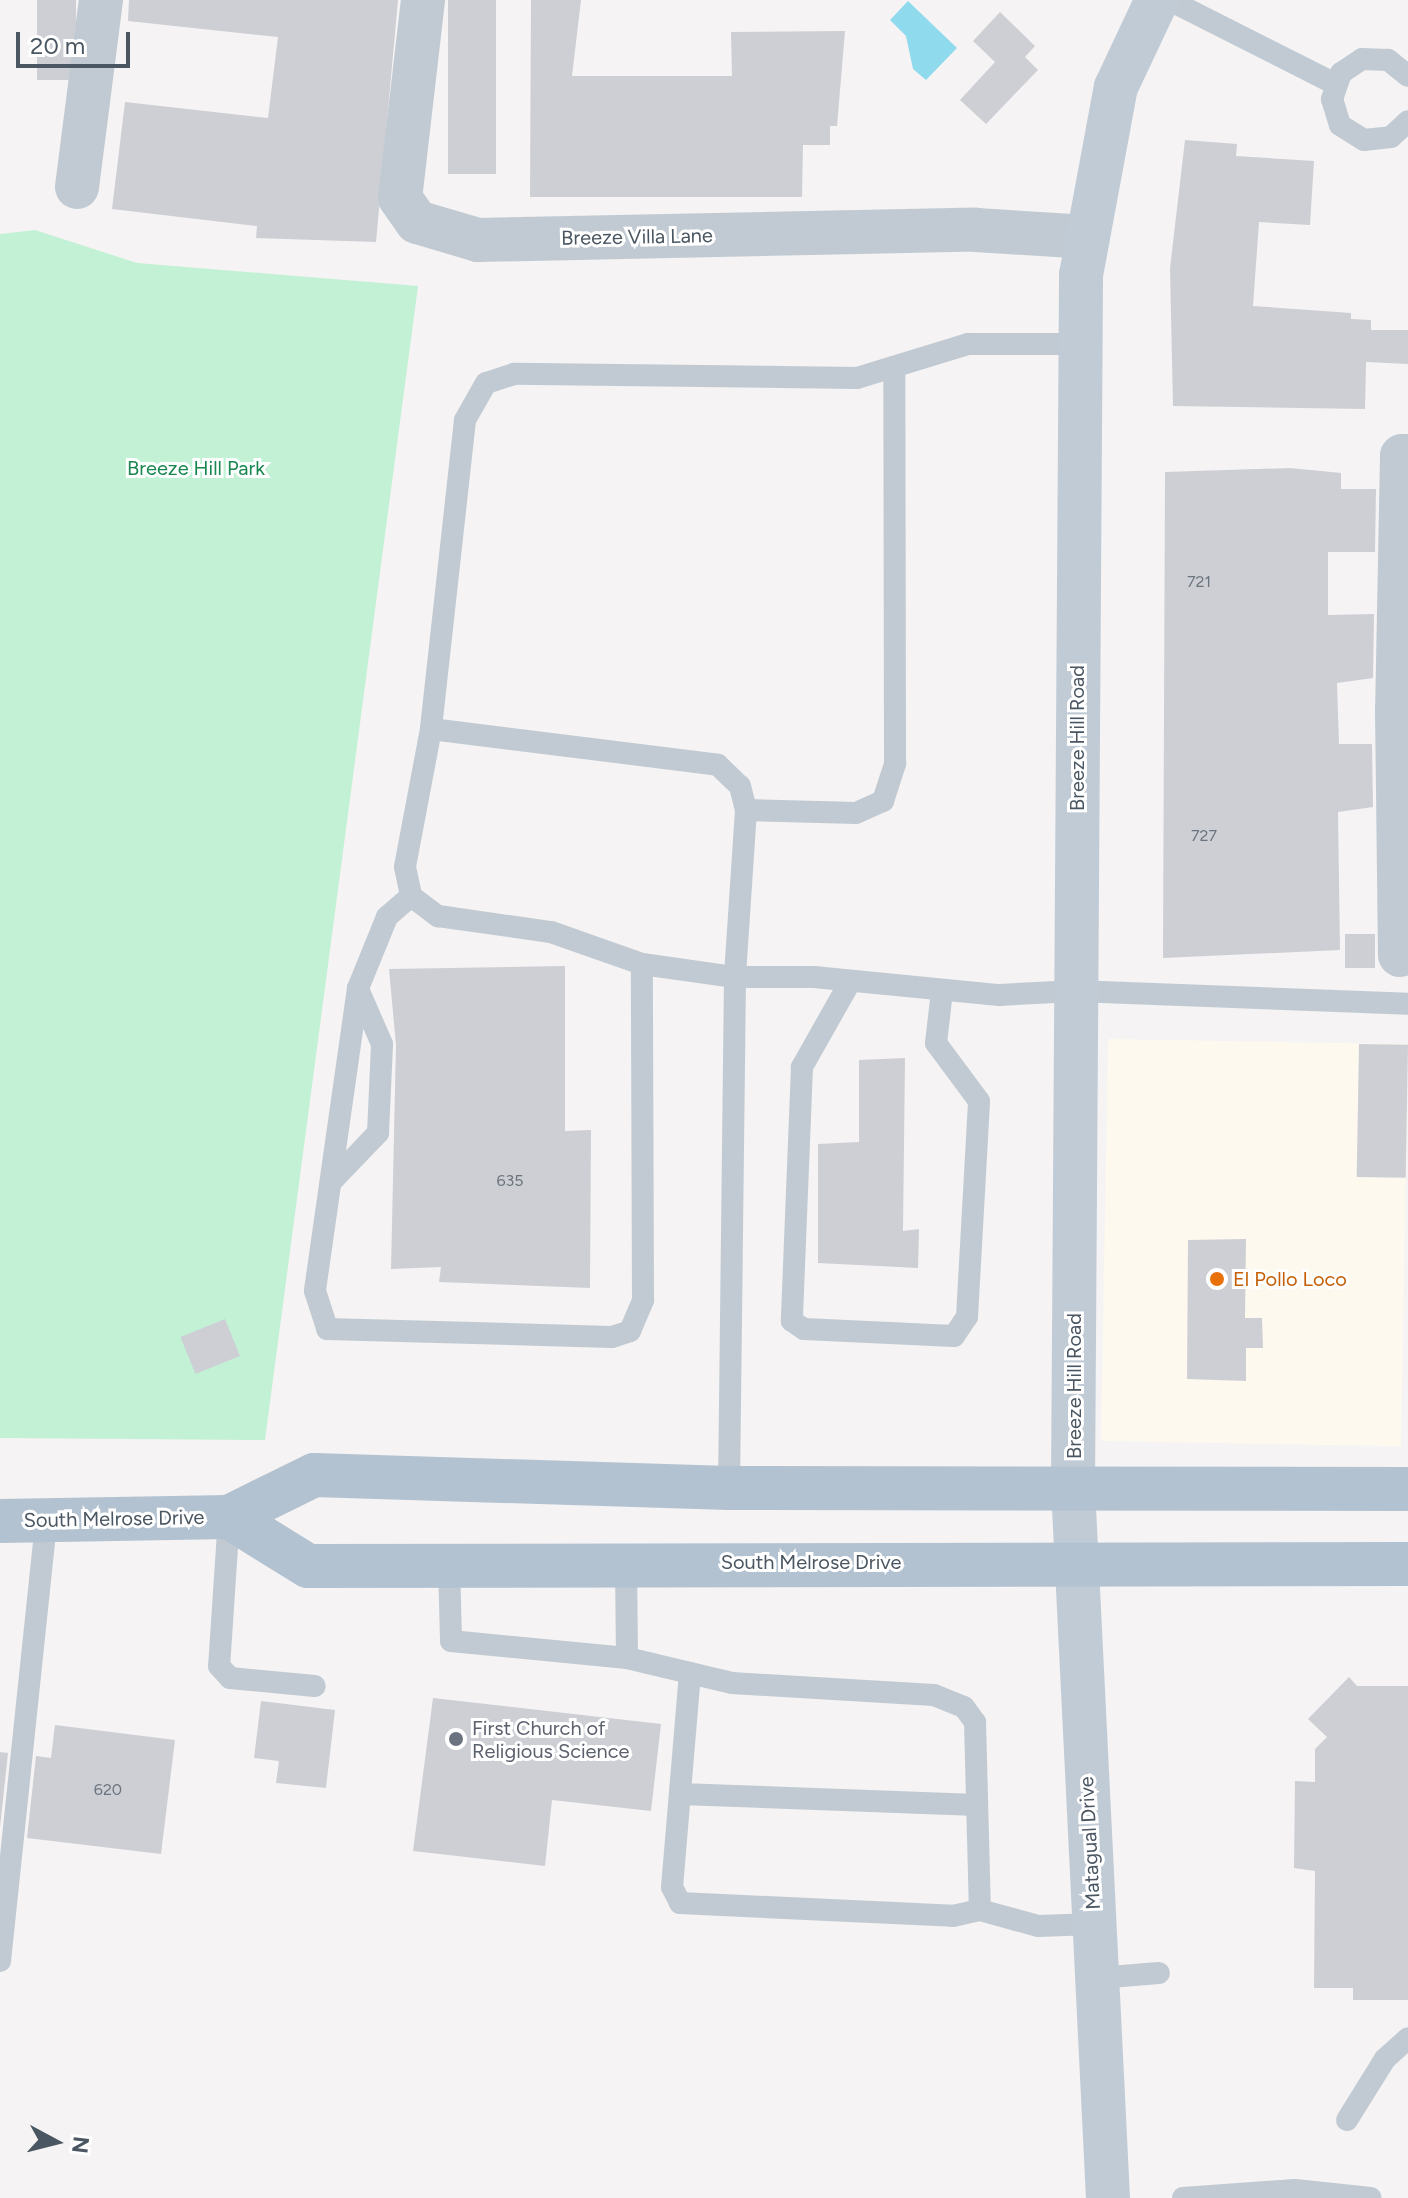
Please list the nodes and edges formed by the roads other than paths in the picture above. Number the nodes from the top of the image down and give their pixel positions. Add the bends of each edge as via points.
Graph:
1 (101, 0) edge
2 (423, 0) edge
3 (1157, 0) edge
4 (1169, 0) edge
5 (1408, 76) edge
6 (1335, 84) junction
7 (1408, 121) edge
8 (77, 187) dead end
9 (1088, 237) junction
10 (1080, 344) junction
11 (894, 367) junction
12 (1408, 456) edge
13 (1403, 710) edge
14 (431, 729) junction
15 (746, 810) junction
16 (411, 896) junction
17 (1400, 955) dead end
18 (642, 964) junction
19 (735, 977) junction
20 (850, 982) junction
21 (358, 988) junction
22 (942, 991) junction
23 (1075, 991) junction
24 (1408, 1004) edge
25 (331, 1182) junction
26 (729, 1488) junction
27 (1073, 1488) junction
28 (1408, 1489) edge
29 (229, 1517) junction
30 (0, 1521) edge
31 (46, 1522) junction
32 (626, 1562) junction
33 (1077, 1562) junction
34 (449, 1563) junction
35 (1408, 1564) edge
36 (627, 1658) junction
37 (690, 1673) junction
38 (315, 1686) dead end
39 (680, 1794) junction
40 (977, 1805) junction
41 (980, 1910) junction
42 (1094, 1924) junction
43 (0, 1961) edge
44 (1159, 1973) dead end
45 (1097, 1978) junction
46 (1408, 2038) edge
47 (1347, 2120) dead end
48 (1108, 2198) edge
49 (1183, 2198) edge
50 (1371, 2198) edge

1 - 8 street
2 - 9 street, Breeze Villa Lane via 400,198 417,222 478,240 976,230
3 - 9 street, Breeze Hill Road via 1116,87
4 - 6 lane
5 - 6 lane via 1388,60 1362,59
6 - 7 lane via 1334,112 1350,134 1378,141
9 - 10 street, Breeze Hill Road
10 - 11 lane via 968,344
10 - 23 street, Breeze Hill Road
11 - 14 lane via 857,378 514,374 486,383 465,420
11 - 15 lane via 895,763 883,801 856,813
12 - 13 street via 1402,456
13 - 17 street
14 - 15 lane via 718,765 740,786
14 - 16 lane via 405,867
15 - 19 lane
16 - 18 lane via 438,916 551,932
16 - 21 lane via 387,917
18 - 19 lane
18 - 25 lane via 643,1300 630,1331 612,1337 327,1329 315,1291
19 - 20 lane
19 - 26 lane
20 - 22 lane
20 - 22 lane via 802,1067 792,1321 804,1329 954,1336 967,1317 979,1101 936,1043
21 - 25 lane
21 - 25 lane via 382,1044 378,1133
22 - 23 lane
23 - 24 lane
23 - 27 street, Breeze Hill Road
26 - 27 main road, South Melrose Drive
26 - 29 main road, South Melrose Drive via 314,1475
27 - 28 main road, South Melrose Drive
27 - 33 street, Matagual Drive
29 - 31 main road, South Melrose Drive
29 - 34 main road, South Melrose Drive via 308,1566
29 - 38 lane via 219,1666 230,1678
30 - 31 main road, South Melrose Drive
31 - 43 lane
32 - 33 main road, South Melrose Drive
32 - 34 main road, South Melrose Drive
32 - 36 lane
33 - 35 main road, South Melrose Drive
33 - 42 street, Matagual Drive
34 - 36 lane via 451,1641
36 - 37 lane
37 - 39 lane
37 - 40 lane via 732,1683 934,1695 964,1707 975,1722
39 - 40 lane
39 - 41 lane via 672,1887 680,1903 953,1916
40 - 41 lane
41 - 42 lane via 1038,1926
42 - 45 street, Matagual Drive
44 - 45 lane
45 - 48 street, Matagual Drive
46 - 47 lane via 1385,2059
49 - 50 lane via 1295,2190

